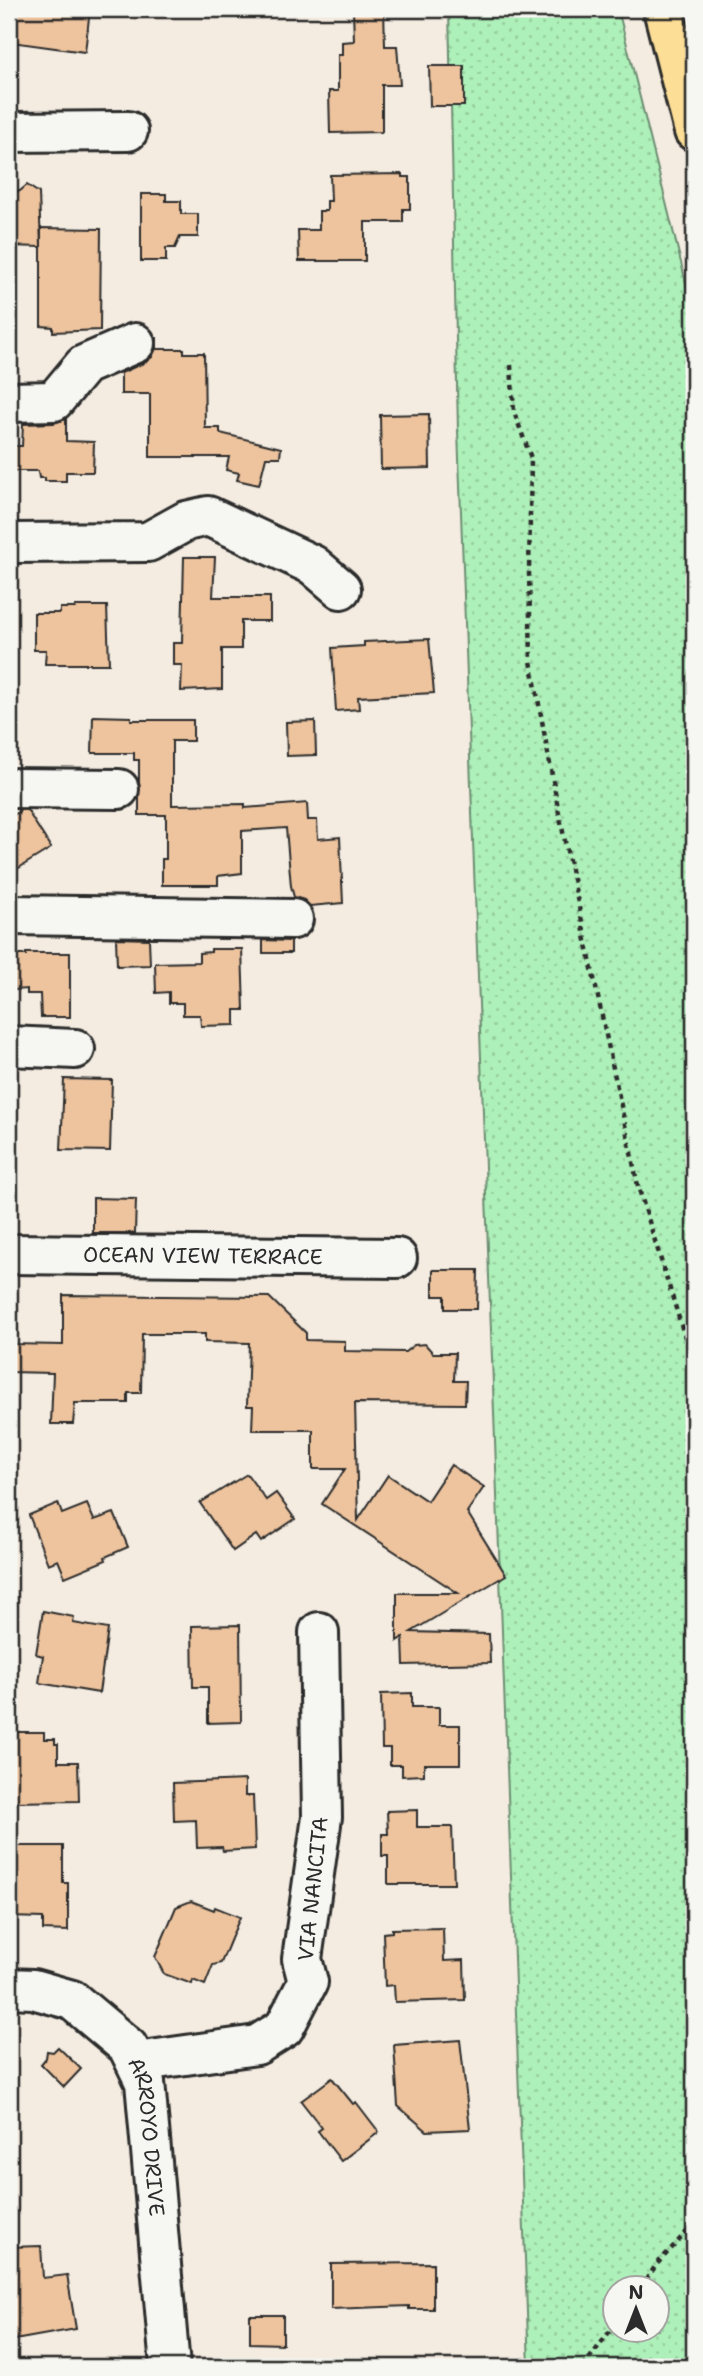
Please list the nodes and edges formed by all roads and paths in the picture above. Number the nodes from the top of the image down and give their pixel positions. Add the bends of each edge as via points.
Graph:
1 (663, 9) edge
2 (128, 131) dead end
3 (694, 131) edge
4 (9, 132) edge
5 (135, 343) dead end
6 (511, 365) dead end
7 (9, 401) edge
8 (9, 543) edge
9 (341, 589) dead end
10 (9, 788) edge
11 (119, 789) dead end
12 (9, 915) edge
13 (293, 919) dead end
14 (9, 1046) edge
15 (75, 1049) dead end
16 (9, 1254) edge
17 (397, 1258) dead end
18 (694, 1357) edge
19 (319, 1632) dead end
20 (9, 1988) edge
21 (136, 2062) junction
22 (694, 2224) edge
23 (650, 2274) edge
24 (602, 2340) edge
25 (170, 2367) edge
26 (583, 2367) edge

1 - 3 highway
2 - 4 street
5 - 7 street via 84,365 54,401
6 - 18 path via 514,412 531,458 531,661 559,813 638,1186
8 - 9 street via 148,542 214,505 313,565
10 - 11 street
12 - 13 street
14 - 15 street
16 - 17 street, OCEAN VIEW TERRACE
19 - 21 street, VIA NANCITA via 322,1817 302,1959 308,1982 284,2028 257,2045
20 - 21 street, ARROYO DRIVE via 33,1989 72,2000 128,2047
21 - 25 street, ARROYO DRIVE via 145,2082
22 - 23 path
24 - 26 path

